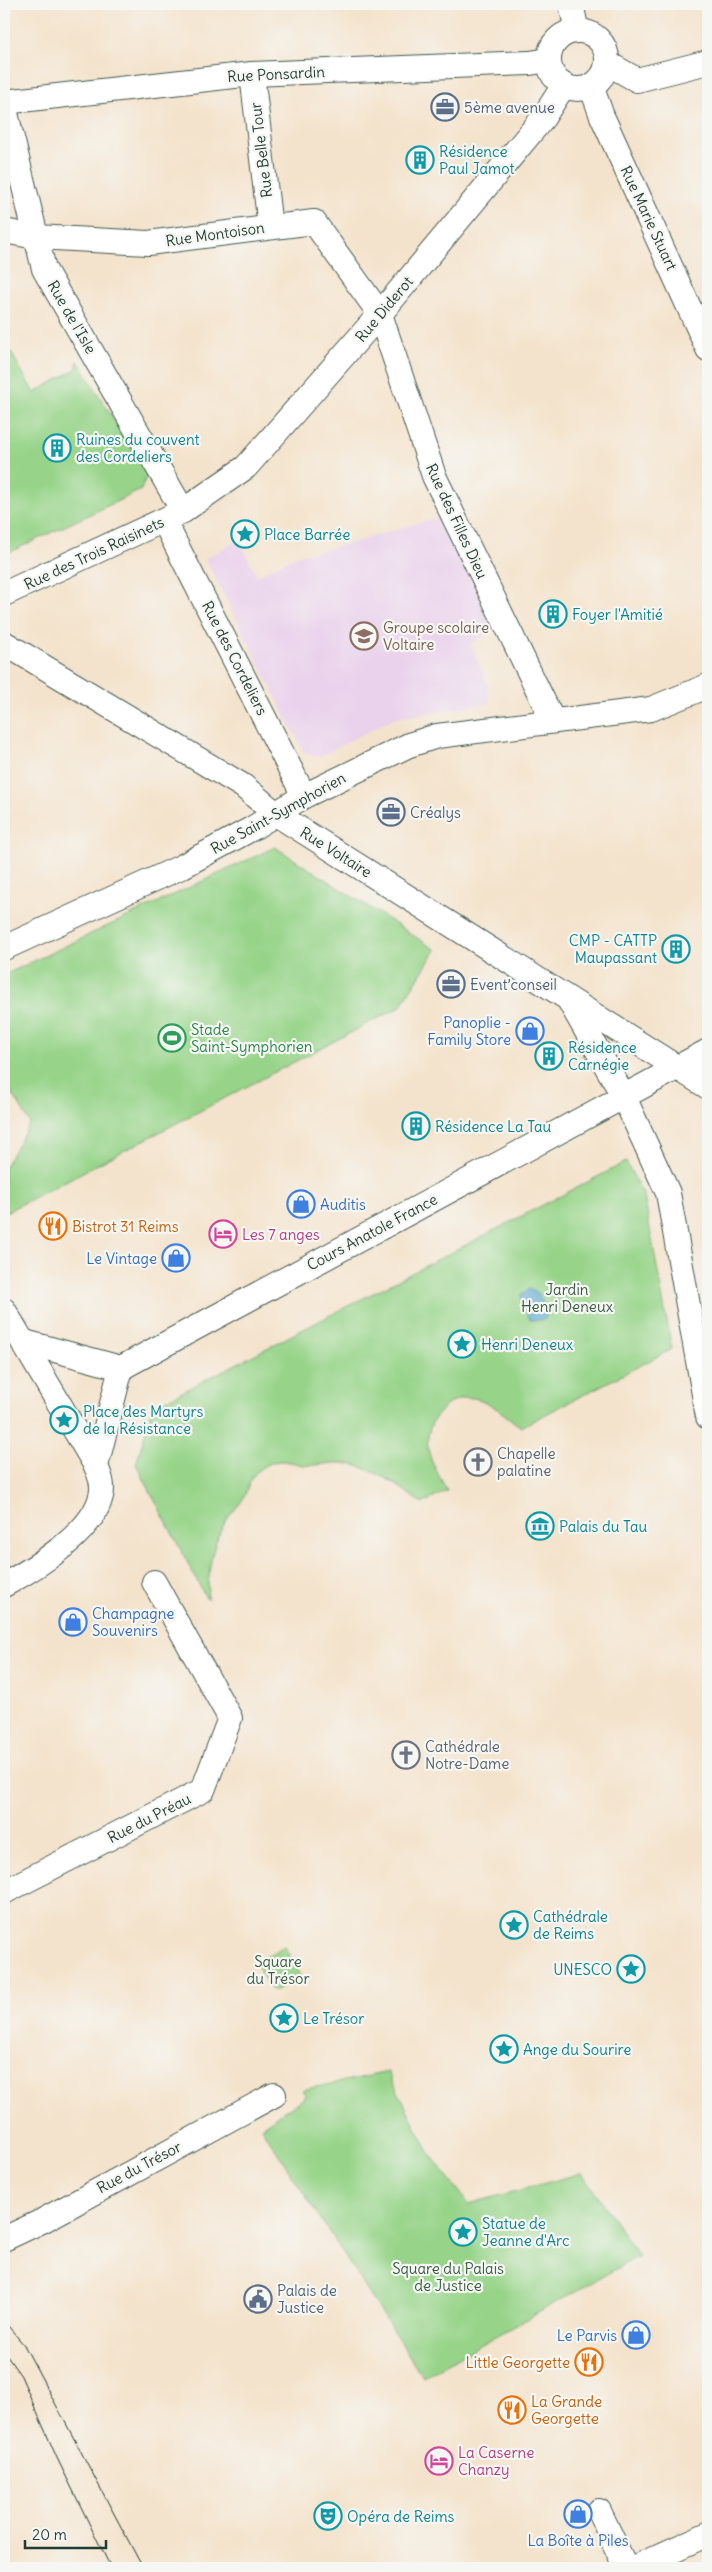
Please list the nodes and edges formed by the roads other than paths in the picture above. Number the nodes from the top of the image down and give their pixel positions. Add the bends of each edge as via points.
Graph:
1 (571, 4) edge
2 (577, 31) junction
3 (549, 60) junction
4 (708, 62) edge
5 (607, 63) junction
6 (252, 74) junction
7 (564, 85) junction
8 (591, 86) junction
9 (4, 103) edge
10 (270, 226) junction
11 (4, 231) edge
12 (36, 237) junction
13 (380, 314) junction
14 (706, 339) edge
15 (173, 516) junction
16 (4, 594) edge
17 (4, 643) edge
18 (708, 686) edge
19 (553, 720) junction
20 (304, 796) junction
21 (276, 814) junction
22 (4, 948) edge
23 (568, 998) junction
24 (708, 1051) edge
25 (677, 1068) junction
26 (708, 1087) edge
27 (624, 1096) junction
28 (4, 1310) edge
29 (25, 1342) junction
30 (121, 1368) junction
31 (708, 1417) edge
32 (96, 1466) junction
33 (154, 1582) dead end
34 (4, 1585) edge
35 (4, 1892) edge
36 (274, 2096) dead end
37 (4, 2239) edge
38 (599, 2511) dead end
39 (708, 2534) edge
40 (626, 2568) edge
41 (633, 2568) edge

1 - 2 street
2 - 3 street via 561,37 550,51
2 - 5 street via 586,32 601,42 606,50
3 - 6 street, Rue Ponsardin
3 - 7 street via 555,78
4 - 5 street via 637,80
5 - 8 street via 603,76
6 - 9 street, Rue Ponsardin
6 - 10 street, Rue Belle Tour
7 - 8 street via 580,89
7 - 13 street, Rue Diderot via 543,118
8 - 14 street, Rue Marie Stuart
9 - 12 street, Rue de l'Isle
10 - 12 street, Rue Montoison via 148,243
10 - 13 street, Rue Montoison via 314,222
11 - 12 street, Rue Montoison
12 - 15 street, Rue de l'Isle via 44,269
13 - 15 street, Rue Diderot via 246,467
13 - 19 street, Rue des Filles Dieu via 434,476
15 - 16 street, Rue des Trois Raisinets
15 - 20 street, Rue des Cordeliers
17 - 21 street, Rue Voltaire via 244,786
18 - 19 street, Rue Saint-Symphorien via 651,709
19 - 20 street, Rue Saint-Symphorien via 437,736 409,745
20 - 21 street, Rue Saint-Symphorien
21 - 22 street, Rue Saint-Symphorien via 180,867
21 - 23 street, Rue Voltaire
23 - 25 street, Rue Voltaire
23 - 27 street, Rue Voltaire
24 - 25 street, Cours Anatole France
25 - 26 street, Rue Voltaire
25 - 27 street, Cours Anatole France
27 - 30 street, Cours Anatole France
27 - 31 street, Rue Voltaire via 668,1193
28 - 29 street
29 - 30 street
29 - 32 street
30 - 32 street
32 - 34 street via 102,1482 101,1497 88,1524 44,1563
33 - 35 street, Rue du Préau via 230,1718 203,1790
36 - 37 street, Rue du Trésor via 42,2222
38 - 40 street
39 - 41 street

